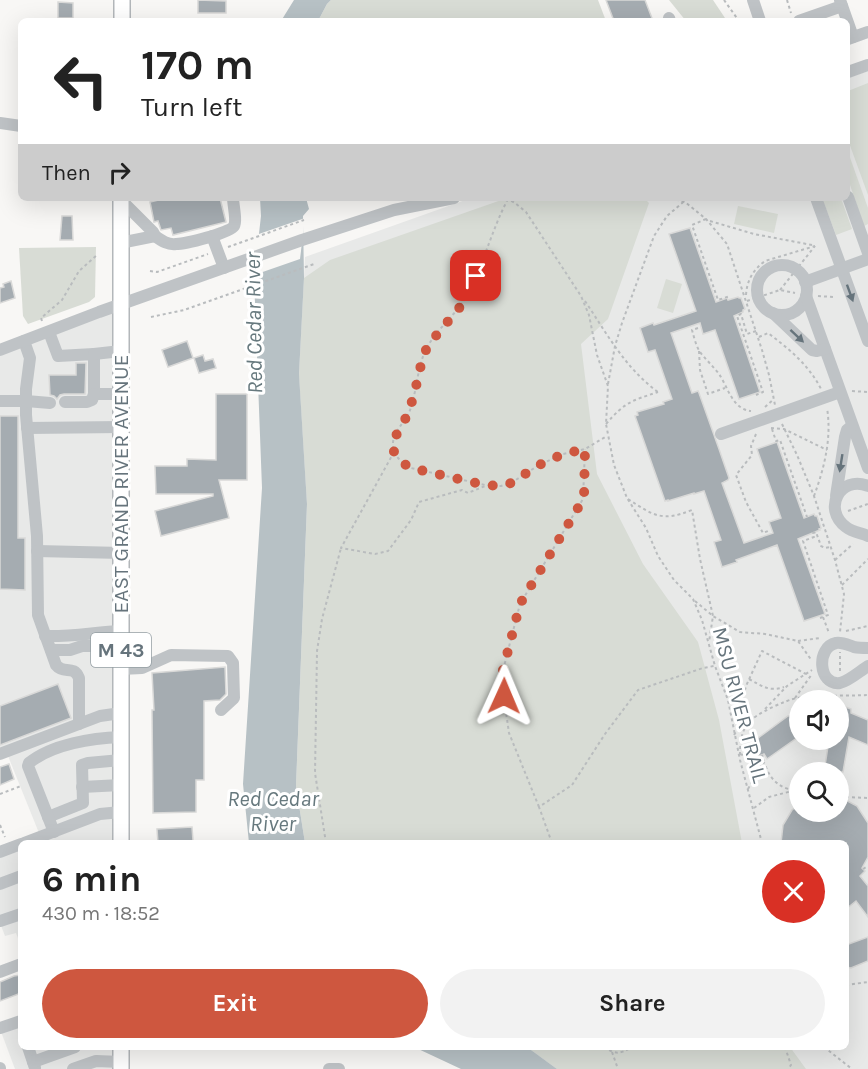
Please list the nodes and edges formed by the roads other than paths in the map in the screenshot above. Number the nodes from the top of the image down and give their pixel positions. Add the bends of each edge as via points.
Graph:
1 (122, 0) edge
2 (753, 0) edge
3 (841, 3) edge
4 (122, 18) edge
5 (759, 18) edge
6 (804, 18) edge
7 (845, 18) edge
8 (868, 32) edge
9 (850, 38) edge
10 (868, 64) edge
11 (850, 71) edge
12 (0, 123) edge
13 (18, 126) edge
14 (121, 201) edge
15 (123, 201) edge
16 (233, 201) edge
17 (413, 201) edge
18 (439, 201) edge
19 (817, 201) edge
20 (849, 201) edge
21 (394, 210) junction
22 (212, 236) junction
23 (155, 237) junction
24 (120, 243) junction
25 (868, 253) edge
26 (868, 259) edge
27 (224, 268) junction
28 (842, 268) junction
29 (806, 282) junction
30 (806, 296) junction
31 (121, 304) junction
32 (773, 313) junction
33 (45, 326) junction
34 (24, 341) junction
35 (868, 341) edge
36 (825, 349) junction
37 (0, 350) edge
38 (122, 351) junction
39 (94, 354) junction
40 (840, 392) junction
41 (94, 394) junction
42 (122, 394) junction
43 (0, 401) edge
44 (26, 401) junction
45 (65, 402) dead end
46 (50, 403) dead end
47 (852, 426) junction
48 (27, 428) junction
49 (122, 428) junction
50 (721, 434) dead end
51 (868, 468) edge
52 (868, 486) edge
53 (839, 508) junction
54 (868, 536) edge
55 (37, 551) junction
56 (122, 553) junction
57 (45, 636) junction
58 (121, 639) junction
59 (868, 648) edge
60 (51, 650) junction
61 (868, 666) edge
62 (121, 669) junction
63 (220, 710) dead end
64 (122, 713) junction
65 (79, 724) junction
66 (122, 737) junction
67 (0, 754) edge
68 (122, 760) junction
69 (121, 785) junction
70 (82, 787) junction
71 (121, 812) junction
72 (48, 817) junction
73 (54, 832) junction
74 (35, 840) edge
75 (121, 840) edge
76 (18, 847) edge
77 (0, 852) edge
78 (18, 877) edge
79 (0, 884) edge
80 (18, 915) edge
81 (0, 921) edge
82 (18, 965) edge
83 (0, 972) edge
84 (0, 1014) edge
85 (18, 1022) edge
86 (2, 1028) edge
87 (29, 1050) edge
88 (69, 1050) edge
89 (121, 1059) edge
90 (35, 1066) edge
91 (73, 1069) edge
92 (329, 1069) edge
93 (339, 1069) edge

1 - 4 main road
2 - 5 street
3 - 6 street
3 - 7 street
8 - 9 street
10 - 11 street
12 - 13 street
14 - 24 main road, EAST GRAND RIVER AVENUE / M 43
15 - 23 street
16 - 22 street via 234,226
17 - 21 street
18 - 21 street
19 - 28 street
20 - 25 street
21 - 27 street
22 - 23 street via 175,244
22 - 27 street
23 - 24 street
24 - 31 main road, EAST GRAND RIVER AVENUE / M 43
26 - 28 street
27 - 31 street
28 - 29 street
28 -> 35 street
29 - 30 street
29 - 32 street via 800,273 785,265 768,269 758,283 758,298
30 - 32 street via 791,313
30 - 36 street
31 - 33 street
31 - 38 main road, EAST GRAND RIVER AVENUE / M 43
32 -> 36 street via 813,350
33 - 34 street
33 - 39 street via 58,356
34 - 37 street
34 - 44 street via 30,358
36 - 40 street
38 - 39 street
38 - 42 main road, EAST GRAND RIVER AVENUE / M 43
39 - 41 street
40 - 47 street
40 - 50 street
41 - 42 street
41 - 45 street via 87,402
42 - 49 main road, EAST GRAND RIVER AVENUE / M 43
43 - 44 street
44 - 46 street
44 - 48 street
47 - 51 street
47 -> 53 street via 845,437
48 - 49 street
48 - 55 street
49 - 56 main road, EAST GRAND RIVER AVENUE / M 43
52 - 53 street via 848,486 839,493
53 - 54 street via 836,516 842,524
55 - 56 street
55 - 57 street via 38,615
56 - 58 main road, EAST GRAND RIVER AVENUE / M 43
57 - 58 street via 76,634
57 - 60 street
58 - 60 street
58 - 62 main road, EAST GRAND RIVER AVENUE / M 43
59 - 61 street via 856,647 840,637 827,648 822,659 824,673 833,682 840,683
60 - 65 street via 58,668 73,670 79,678
62 - 63 street via 142,668 171,655 228,656 233,663 234,698
62 - 64 main road, EAST GRAND RIVER AVENUE / M 43
64 - 65 street via 105,714
64 - 66 main road, EAST GRAND RIVER AVENUE / M 43
65 - 67 street
66 - 68 main road, EAST GRAND RIVER AVENUE / M 43
66 - 72 street via 60,747 29,763
68 - 69 main road, EAST GRAND RIVER AVENUE / M 43
68 - 70 street via 82,765
69 - 70 street
69 - 71 main road, EAST GRAND RIVER AVENUE / M 43
70 - 72 street via 83,803
71 - 73 street via 100,814
71 - 75 main road, EAST GRAND RIVER AVENUE / M 43
72 - 73 street
73 - 74 street
76 - 77 street
78 - 79 street
80 - 81 street
82 - 83 street
84 - 86 street
85 - 86 street
87 - 90 street
88 - 90 street
89 - 91 street via 96,1061
92 - 93 street

